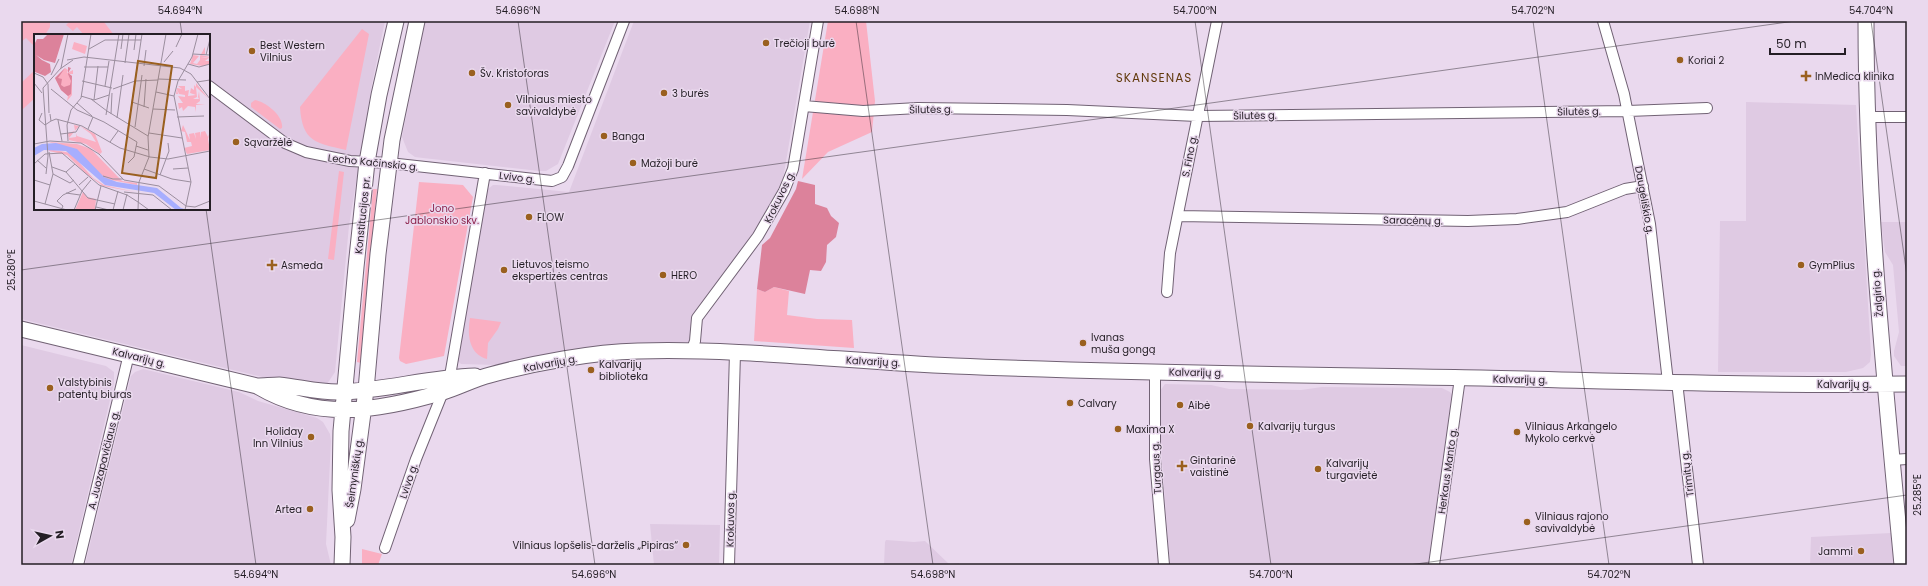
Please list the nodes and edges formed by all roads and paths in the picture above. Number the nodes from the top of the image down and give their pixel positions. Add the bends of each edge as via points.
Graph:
1 (396, 21) edge
2 (417, 21) edge
3 (624, 21) edge
4 (818, 21) edge
5 (1217, 21) edge
6 (1603, 21) edge
7 (1866, 21) edge
8 (210, 87) edge
9 (804, 106) junction
10 (1707, 108) dead end
11 (1628, 111) junction
12 (1197, 116) junction
13 (1867, 117) junction
14 (1907, 117) edge
15 (367, 162) junction
16 (389, 163) junction
17 (486, 173) junction
18 (1643, 186) junction
19 (1178, 216) junction
20 (1167, 292) dead end
21 (21, 329) edge
22 (691, 352) junction
23 (735, 353) junction
24 (129, 354) junction
25 (1155, 371) junction
26 (488, 375) junction
27 (450, 376) junction
28 (1460, 378) junction
29 (1672, 382) junction
30 (1885, 384) junction
31 (1907, 384) edge
32 (257, 386) junction
33 (366, 390) junction
34 (344, 392) junction
35 (443, 392) junction
36 (363, 409) junction
37 (343, 410) junction
38 (1907, 459) edge
39 (1892, 460) junction
40 (343, 538) junction
41 (385, 548) dead end
42 (78, 565) edge
43 (342, 565) edge
44 (729, 565) edge
45 (1164, 565) edge
46 (1434, 565) edge
47 (1698, 565) edge
48 (1902, 565) edge

1 - 15 main road, Konstitucijos pr.
2 - 16 main road, Konstitucijos pr. via 396,116
3 - 17 street, Lvivo g. via 562,177 552,181
4 - 9 street, Krokuvos g.
5 - 12 street, S. Fino g.
6 - 11 street, Daugėliškio g.
7 - 13 main road, Žalgirio g.
8 - 15 street, Lecho Kačinskio g. via 293,148 317,155
9 - 12 street, Šilutės g. via 878,111 918,108 1067,110
9 - 22 street, Krokuvos g. via 789,179 758,236 697,318 695,341
10 - 11 street, Šilutės g.
11 - 12 street, Šilutės g.
11 - 18 street, Daugėliškio g.
12 - 19 street, S. Fino g.
13 - 14 street
13 - 30 main road, Žalgirio g. via 1872,227
15 - 16 street, Lecho Kačinskio g.
15 - 34 main road, Konstitucijos pr.
16 - 17 street, Lecho Kačinskio g.
16 - 33 main road, Konstitucijos pr.
17 - 27 street, Lvivo g.
18 - 19 street, Saracėnų g. via 1625,189 1567,212 1517,218 1466,221
18 - 29 street, Daugėliškio g.
19 - 20 street, S. Fino g. via 1170,253
21 - 24 main road, Kalvarijų g.
22 - 23 main road, Kalvarijų g.
22 - 26 main road, Kalvarijų g. via 614,352
23 - 25 main road, Kalvarijų g. via 955,366
23 - 44 street, Krokuvos g.
24 - 32 main road, Kalvarijų g.
24 - 42 street, A. Juozapavičiaus g.
25 - 28 main road, Kalvarijų g.
25 - 45 street, Turgaus g. via 1155,459
26 - 27 main road, Kalvarijų g.
26 - 35 main road, Kalvarijų g.
27 - 33 main road, Kalvarijų g.
28 - 29 main road, Kalvarijų g.
28 - 46 street, Herkaus Manto g.
29 - 30 main road, Kalvarijų g.
29 - 47 street, Trimitų g.
30 - 31 main road, Kalvarijų g.
30 - 39 main road, Žalgirio g.
32 - 34 main road, Kalvarijų g. via 279,385 318,392
32 - 37 main road, Kalvarijų g. via 278,398
33 - 34 main road, Kalvarijų g.
33 - 36 main road, Konstitucijos pr.
34 - 37 main road, Konstitucijos pr.
35 - 36 main road, Kalvarijų g.
35 - 41 street, Lvivo g.
36 - 37 main road, Kalvarijų g.
36 - 40 main road, Šeimyniškių g. via 353,489
37 - 40 main road, Šeimyniškių g. via 340,490
38 - 39 street
39 - 48 main road, Žalgirio g.
40 - 43 main road, Šeimyniškių g.

